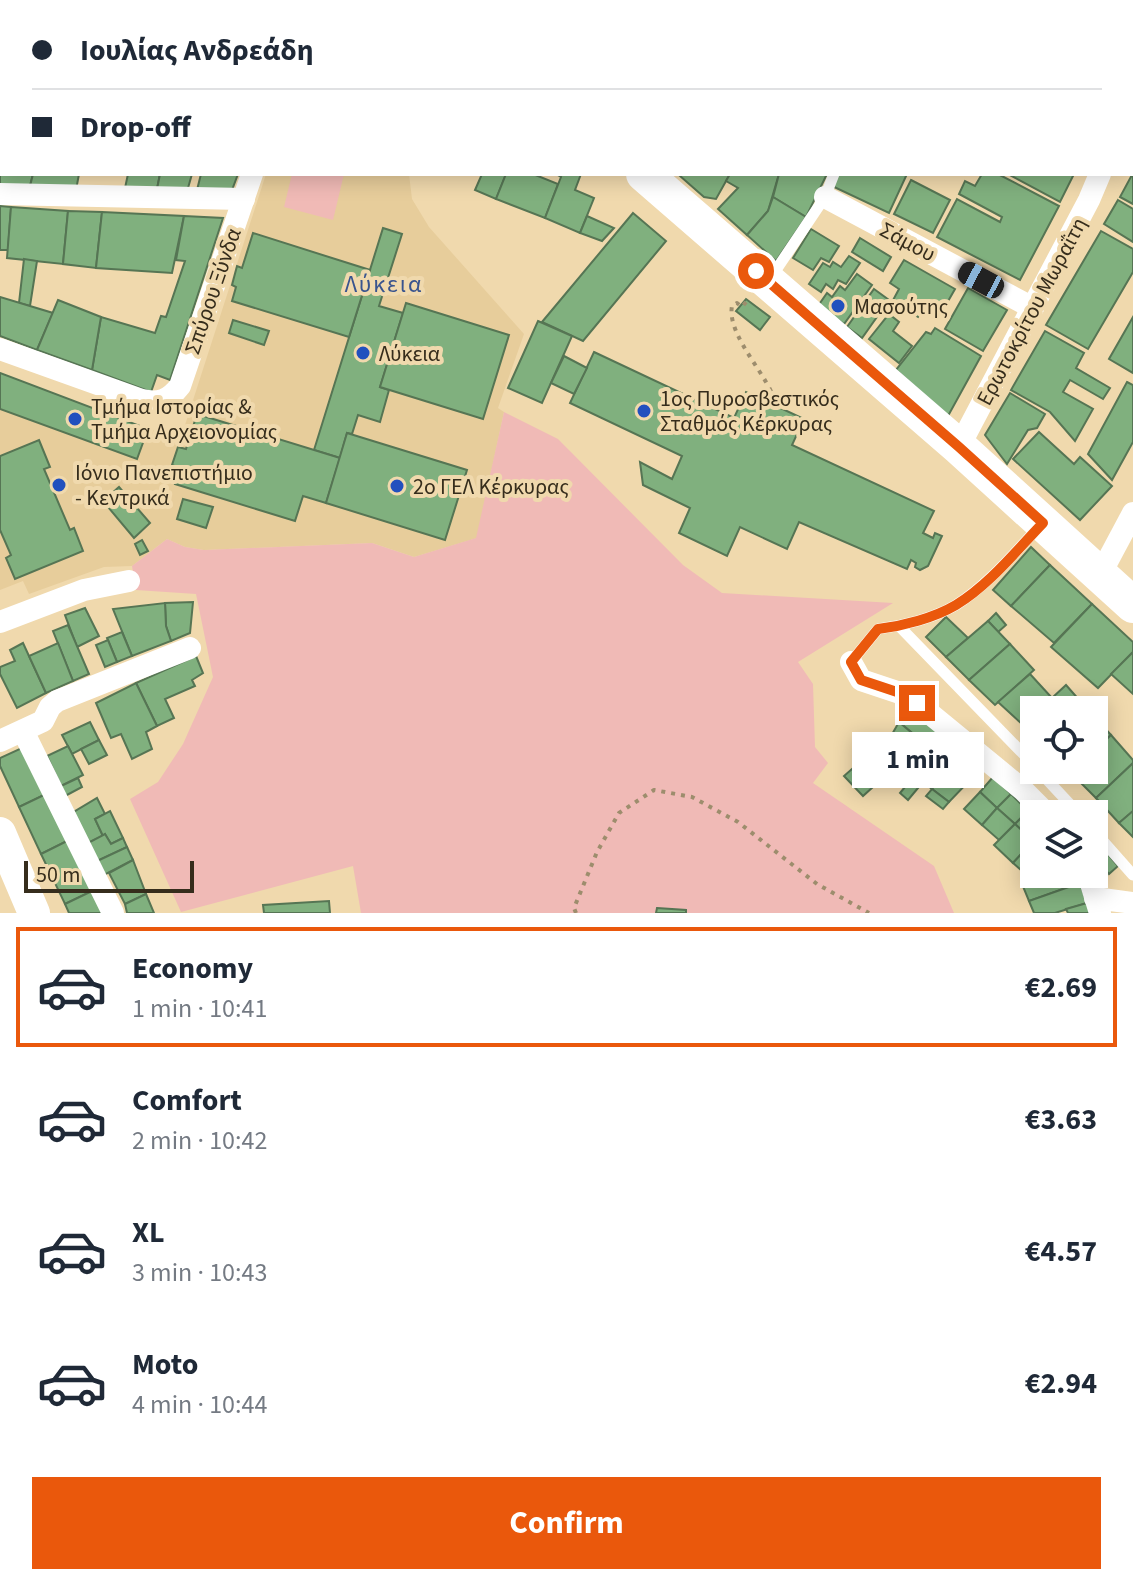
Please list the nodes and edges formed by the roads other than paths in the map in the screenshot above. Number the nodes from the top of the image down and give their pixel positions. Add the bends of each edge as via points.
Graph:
1 (251, 176) edge
2 (646, 176) edge
3 (833, 176) edge
4 (1099, 176) edge
5 (0, 194) edge
6 (825, 197) junction
7 (244, 199) junction
8 (757, 292) junction
9 (1033, 308) junction
10 (0, 349) edge
11 (959, 447) junction
12 (1133, 513) edge
13 (1043, 523) junction
14 (1100, 575) junction
15 (129, 581) dead end
16 (1133, 605) edge
17 (0, 622) edge
18 (900, 627) junction
19 (190, 648) dead end
20 (851, 662) joint
21 (23, 731) junction
22 (0, 741) edge
23 (1020, 751) edge
24 (1051, 784) edge
25 (1033, 800) edge
26 (1066, 800) edge
27 (0, 833) edge
28 (1108, 847) edge
29 (1133, 875) edge
30 (1133, 903) edge
31 (1097, 905) edge
32 (33, 913) edge
33 (113, 913) edge

1 - 7 street, Σπύρου Ξύνδα
2 - 8 main road
3 - 6 lane
4 - 9 street, Ερωτοκρίτου Μωραΐτη
5 - 7 street
6 - 8 lane via 779,269
6 - 9 street, Σάμου
7 - 10 street, Σπύρου Ξύνδα via 173,395 152,403
8 - 11 main road
9 - 11 street, Ερωτοκρίτου Μωραΐτη
11 - 13 main road
12 - 14 street
13 - 14 main road
13 - 18 lane via 989,579 955,605
14 - 16 main road
15 - 17 street via 84,590
18 - 20 lane via 878,629
18 - 23 lane
19 - 21 street via 57,701 43,721
20 - 25 street via 861,680 917,703
21 - 22 street
21 - 33 street
24 - 26 lane
27 - 32 main road
28 - 29 lane
30 - 31 street

